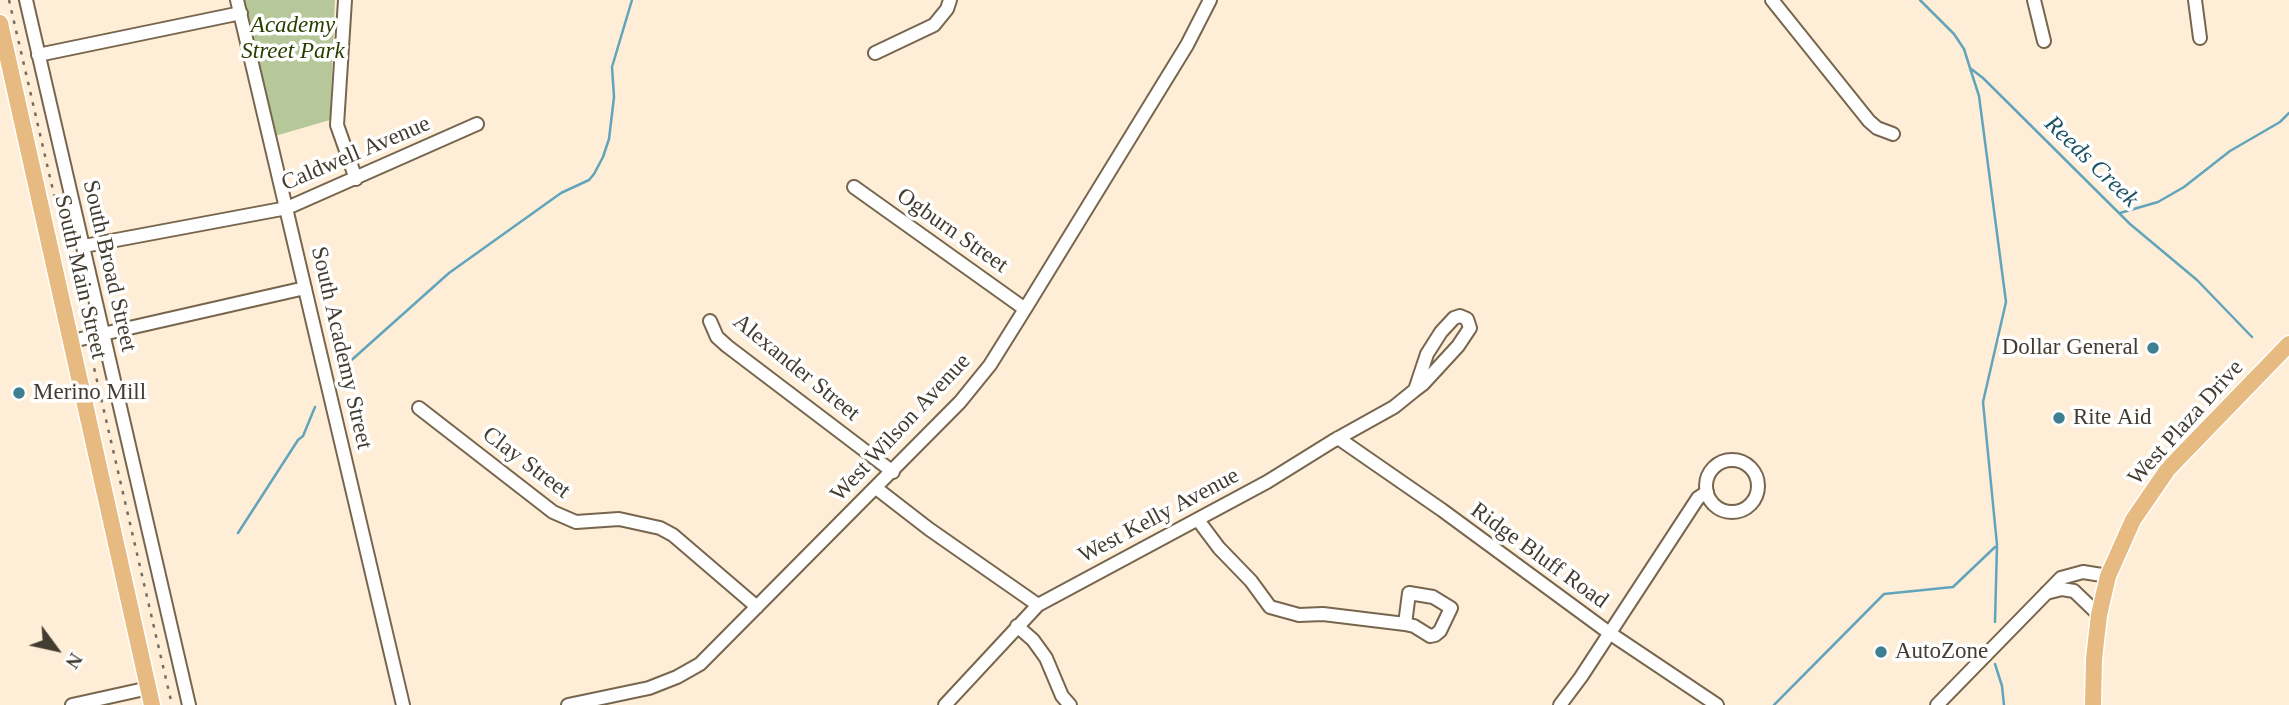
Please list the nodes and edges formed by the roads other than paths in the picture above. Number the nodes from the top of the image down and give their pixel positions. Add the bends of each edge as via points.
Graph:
1 (26, 0) edge
2 (237, 0) edge
3 (345, 0) edge
4 (950, 0) edge
5 (1210, 0) edge
6 (1772, 0) edge
7 (2034, 0) edge
8 (2194, 0) edge
9 (241, 13) junction
10 (0, 23) edge
11 (2200, 38) dead end
12 (2045, 41) dead end
13 (875, 53) dead end
14 (38, 55) junction
15 (477, 124) dead end
16 (1893, 134) dead end
17 (356, 178) junction
18 (854, 187) dead end
19 (287, 208) junction
20 (83, 246) junction
21 (305, 288) junction
22 (1025, 309) junction
23 (710, 321) dead end
24 (102, 334) junction
25 (72, 341) junction
26 (2289, 344) edge
27 (1415, 390) junction
28 (419, 408) dead end
29 (1338, 438) junction
30 (893, 471) junction
31 (876, 488) junction
32 (1707, 492) junction
33 (1198, 520) junction
34 (2108, 576) junction
35 (2045, 593) junction
36 (1038, 605) junction
37 (757, 607) junction
38 (2099, 615) junction
39 (1405, 624) dead end
40 (1017, 626) junction
41 (1608, 632) junction
42 (149, 688) junction
43 (72, 705) edge
44 (152, 705) edge
45 (189, 705) edge
46 (403, 705) edge
47 (568, 705) edge
48 (945, 705) edge
49 (1070, 705) edge
50 (1560, 705) edge
51 (1717, 705) edge
52 (1937, 705) edge
53 (2094, 705) edge

1 - 14 street, South Broad Street
2 - 9 street, South Academy Street
3 - 17 street via 337,125
4 - 13 street via 934,25
5 - 22 street, West Wilson Avenue via 1187,46
6 - 16 street via 1869,121
7 - 12 street
8 - 11 street
9 - 14 street
9 - 19 street, South Academy Street
10 - 25 main road, South Main Street
14 - 20 street, South Broad Street
15 - 17 street, Caldwell Avenue
17 - 19 street, Caldwell Avenue
18 - 22 street, Ogburn Street
19 - 20 street, Caldwell Avenue
19 - 21 street, South Academy Street
20 - 24 street, South Broad Street
21 - 24 street
21 - 46 street, South Academy Street
22 - 30 street, West Wilson Avenue via 960,402
23 - 30 street, Alexander Street via 727,346
24 - 25 street
24 - 45 street, South Broad Street
25 - 42 main road, South Main Street
26 - 34 main road, West Plaza Drive via 2168,469 2133,520
27 - 27 street, West Kelly Avenue via 1464,339 1470,328 1467,319 1460,316 1441,332 1427,354
27 - 29 street, West Kelly Avenue
28 - 37 street, Clay Street via 553,512 576,522 619,519 660,528
29 - 33 street, West Kelly Avenue
29 - 41 street, Ridge Bluff Road
30 - 31 street, West Wilson Avenue
31 - 36 street
31 - 37 street, West Wilson Avenue
32 - 32 street via 1718,508 1738,512 1755,500 1758,480 1746,463 1727,460 1710,472
32 - 41 street via 1698,498
33 - 36 street, West Kelly Avenue
33 - 39 street via 1270,607 1299,615
34 - 35 street via 2068,575
34 - 38 main road, West Plaza Drive
35 - 38 street via 2074,591
35 - 52 street
36 - 40 street, West Kelly Avenue
37 - 47 street, West Wilson Avenue via 700,664 677,677 649,688
38 - 53 main road, West Plaza Drive
40 - 48 street, West Kelly Avenue
40 - 49 street via 1046,657
41 - 50 street
41 - 51 street, Ridge Bluff Road
42 - 43 street
42 - 44 main road, South Main Street

